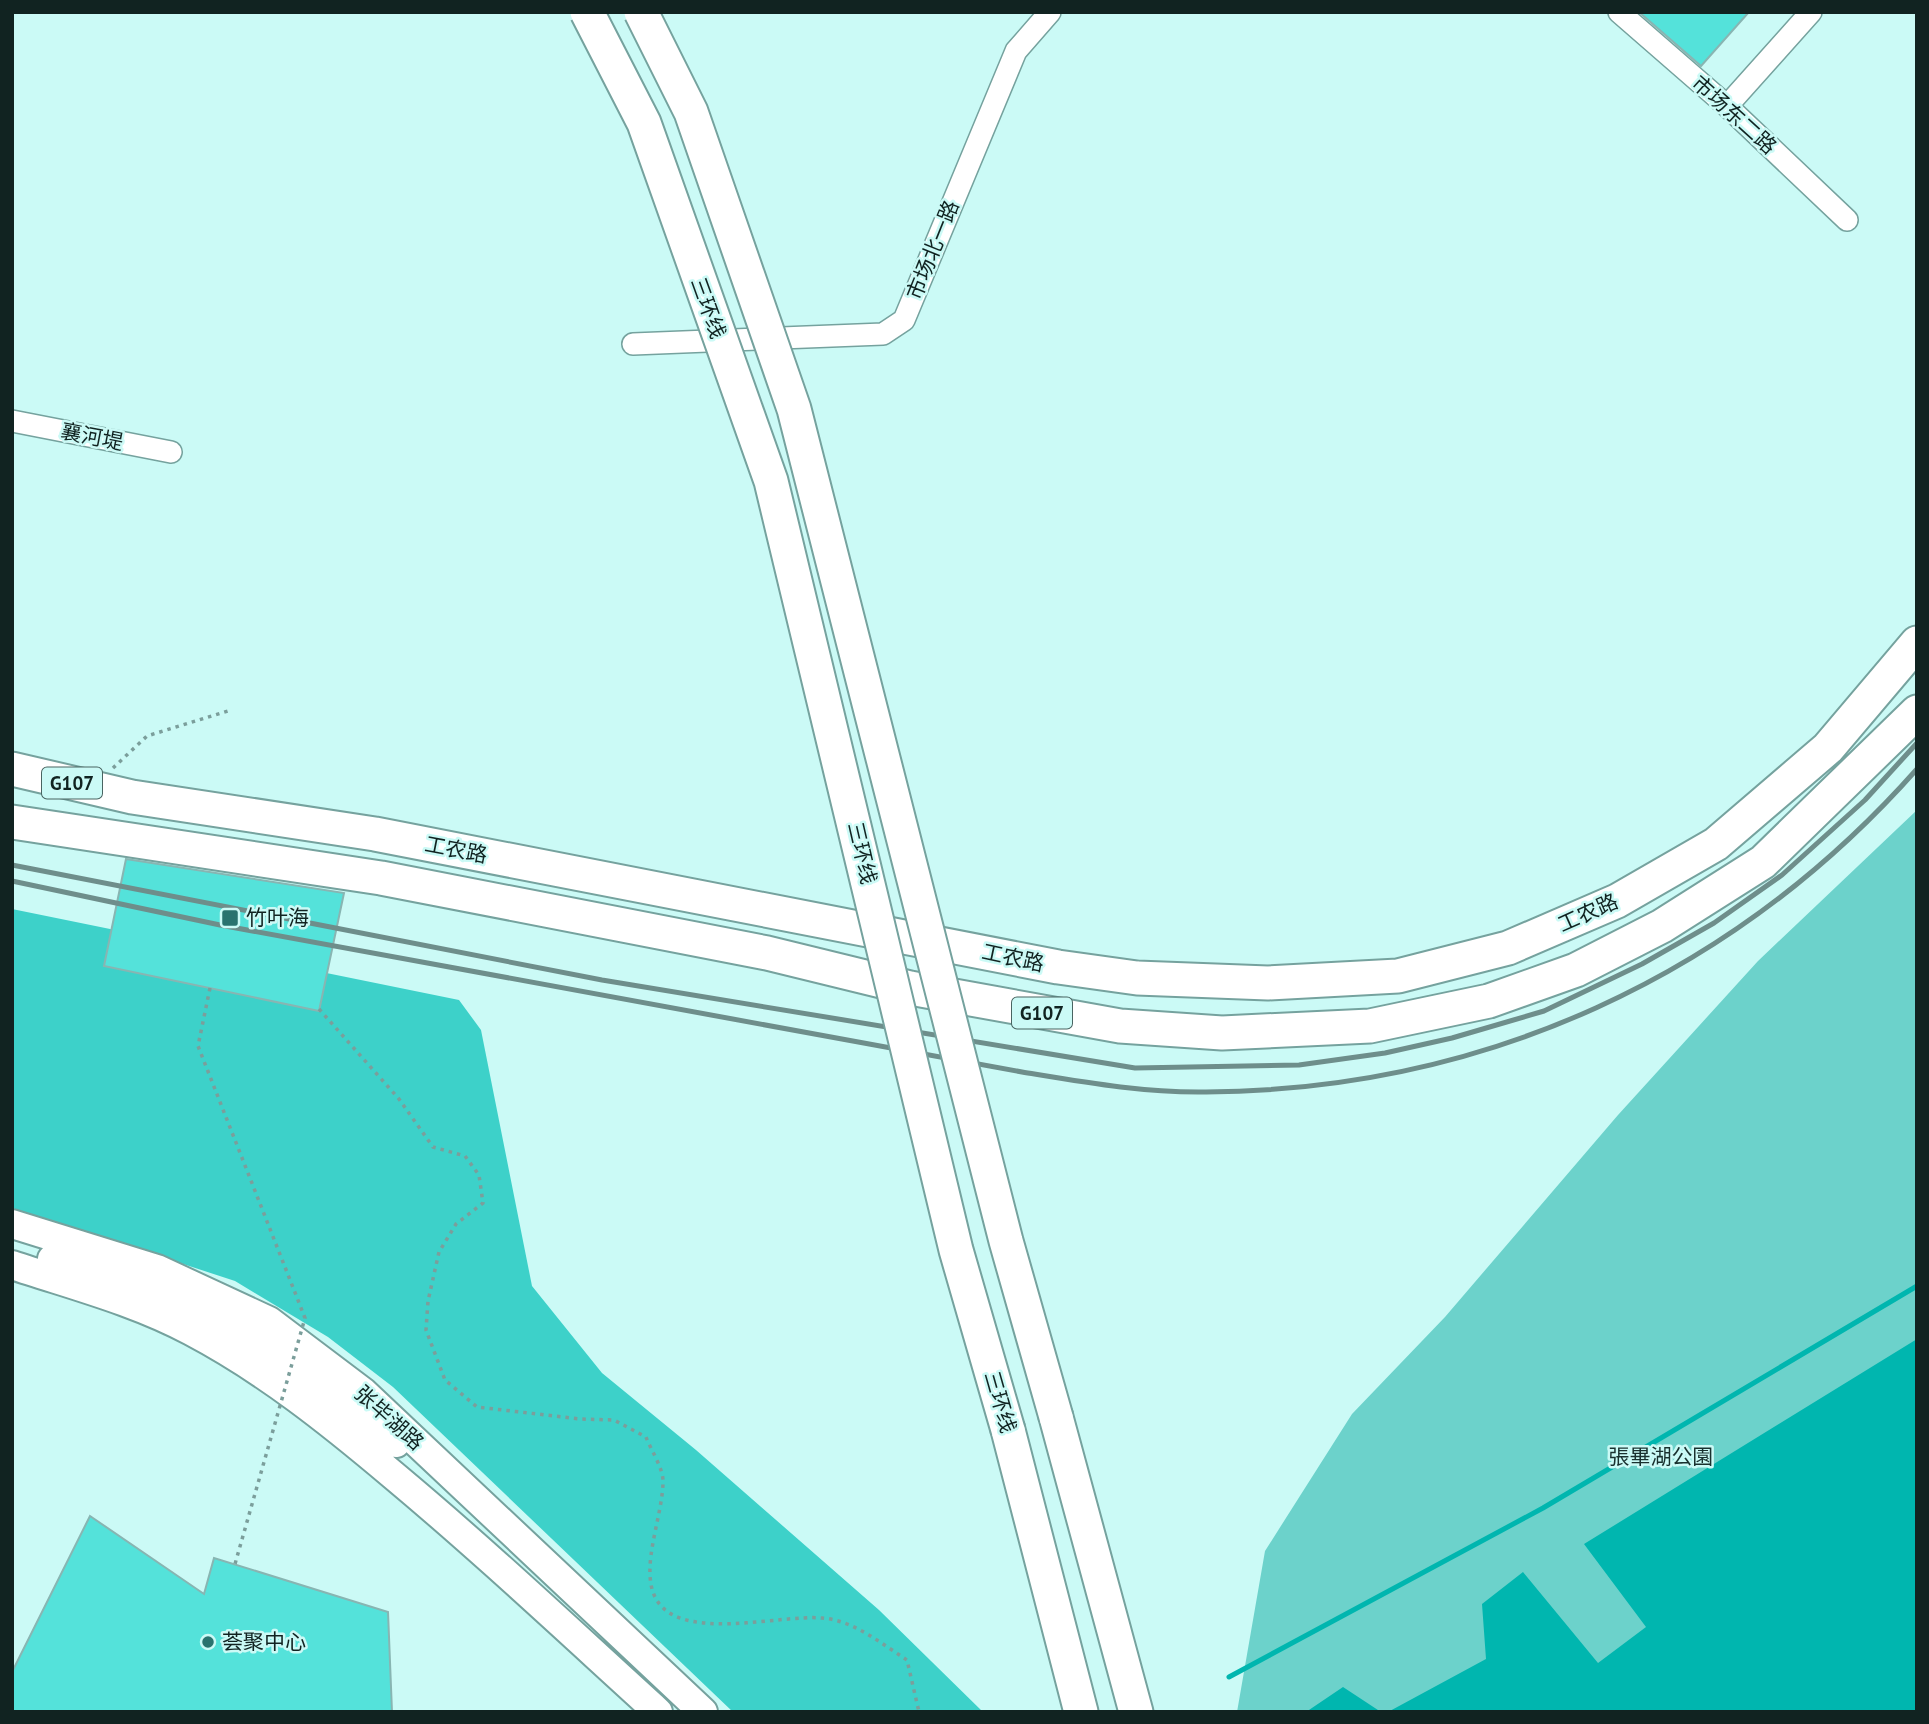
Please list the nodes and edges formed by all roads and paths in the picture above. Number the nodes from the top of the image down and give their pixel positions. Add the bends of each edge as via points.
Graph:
1 (587, 12) edge
2 (641, 12) edge
3 (1050, 12) edge
4 (1619, 12) edge
5 (1811, 12) edge
6 (1727, 106) junction
7 (1847, 220) dead end
8 (632, 344) dead end
9 (12, 421) edge
10 (171, 452) dead end
11 (1917, 643) edge
12 (231, 710) dead end
13 (1917, 712) edge
14 (12, 769) edge
15 (91, 787) junction
16 (12, 822) edge
17 (210, 988) dead end
18 (319, 1009) dead end
19 (12, 1224) edge
20 (12, 1247) edge
21 (12, 1265) edge
22 (455, 1479) junction
23 (236, 1564) dead end
24 (657, 1712) edge
25 (703, 1712) edge
26 (919, 1712) edge
27 (1082, 1712) edge
28 (1136, 1712) edge

1 - 27 highway, 三环线, bridge via 644,123 771,481 956,1250
2 - 28 highway, 三环线, bridge via 691,112 794,409 1006,1241
3 - 8 street, 市场北一路 via 1016,51 904,320 883,334
4 - 6 street, 市场东二路
5 - 6 street
6 - 7 street, 市场东二路
9 - 10 street, 襄河堤
11 - 15 highway, 工农路 / G107 via 1828,748 1716,844 1617,901 1508,948 1398,976 1268,983 1098,973 375,834
12 - 15 path via 147,736
13 - 16 highway, 工农路 / G107 via 1763,862 1661,926 1576,970 1489,1001 1370,1026 1222,1033 1120,1026 910,988 767,954 381,878
14 - 15 highway, 工农路 / G107
17 - 23 path, bridge via 198,1046 305,1318
18 - 26 path via 400,1099 433,1147 465,1156 480,1175 483,1203 456,1224 444,1243 428,1301 426,1330 445,1380 477,1407 614,1420 646,1437 663,1479 649,1570 655,1598 673,1616 712,1625 823,1618 855,1628 907,1660
19 - 22 main road, 张毕湖路 via 157,1269 269,1321 363,1392
20 - 22 main road via 169,1298 262,1347 390,1439
21 - 24 main road, 张毕湖路 via 132,1305 189,1329 246,1362 330,1423 442,1515
22 - 25 main road, 张毕湖路

